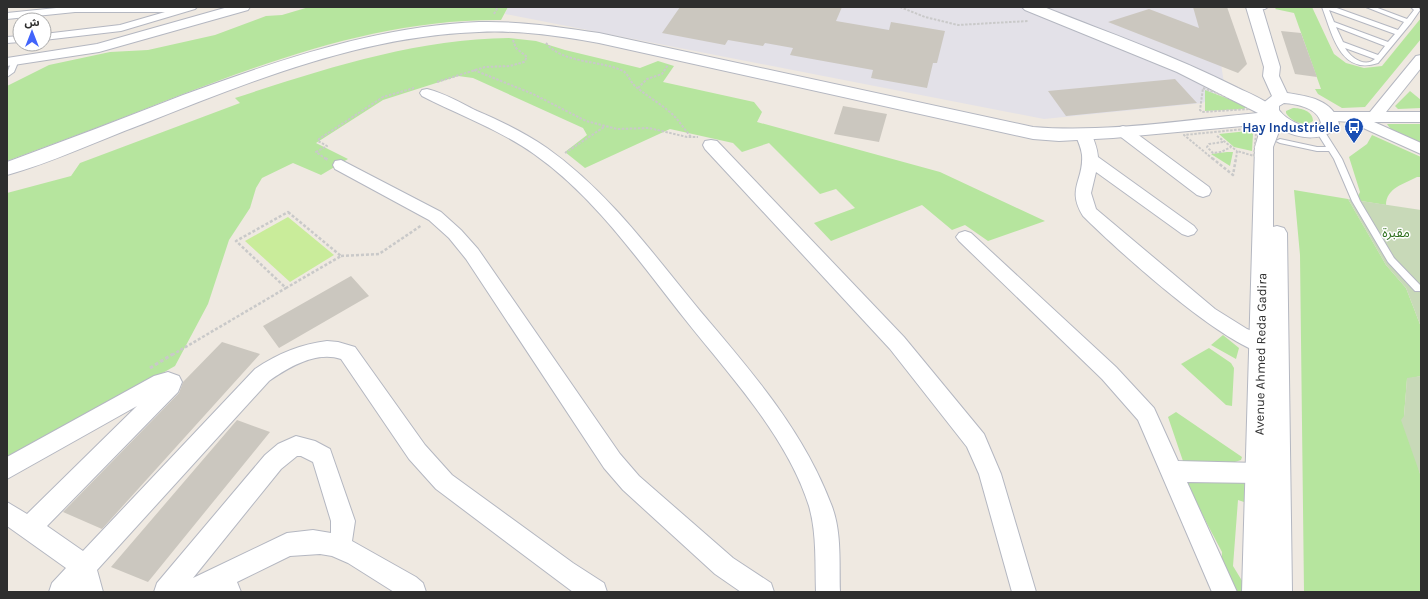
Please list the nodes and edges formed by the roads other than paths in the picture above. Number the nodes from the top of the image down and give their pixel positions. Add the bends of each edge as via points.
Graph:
1 (192, 7) edge
2 (243, 7) edge
3 (1030, 7) edge
4 (1257, 7) edge
5 (1326, 7) edge
6 (1369, 7) edge
7 (1409, 7) edge
8 (1415, 8) edge
9 (178, 9) edge
10 (7, 16) edge
11 (1409, 22) junction
12 (1332, 24) junction
13 (1399, 33) junction
14 (52, 36) edge
15 (1341, 44) junction
16 (1389, 45) junction
17 (1379, 58) junction
18 (1421, 59) edge
19 (12, 61) edge
20 (7, 75) edge
21 (424, 89) road end
22 (1281, 114) junction
23 (1350, 117) junction
24 (1374, 117) junction
25 (1421, 117) edge
26 (1324, 124) junction
27 (1123, 131) junction
28 (1083, 134) junction
29 (711, 145) road end
30 (1332, 149) junction
31 (1421, 149) edge
32 (1091, 160) junction
33 (341, 165) road end
34 (7, 169) edge
35 (1203, 191) dead end
36 (1188, 230) dead end
37 (965, 237) dead end
38 (1418, 289) dead end
39 (1269, 347) junction
40 (7, 469) edge
41 (1170, 471) junction
42 (1258, 473) junction
43 (7, 513) edge
44 (29, 528) junction
45 (339, 546) junction
46 (84, 566) junction
47 (224, 585) edge
48 (61, 592) edge
49 (91, 592) edge
50 (166, 592) edge
51 (191, 592) edge
52 (414, 592) edge
53 (595, 592) edge
54 (762, 592) edge
55 (828, 592) edge
56 (1024, 592) edge
57 (1225, 592) edge
58 (1256, 592) edge
59 (1278, 592) edge

1 - 9 street
2 - 19 street via 105,47
3 - 22 street via 1204,78
4 - 22 street
5 - 12 lane
5 - 13 lane
6 - 11 lane
7 - 8 lane
8 - 11 lane
9 - 10 street via 75,9
9 - 14 street via 121,28
11 - 13 lane
12 - 15 lane
12 - 16 lane
13 - 16 lane
15 - 17 lane
15 - 17 lane via 1346,55 1356,62 1373,63
16 - 17 lane
18 - 24 street
19 - 20 lane via 12,71
21 - 55 street via 509,133 554,160 614,217 789,440 820,507 827,544
22 - 26 street via 1302,131
22 - 26 street via 1317,106
22 - 27 street
22 - 30 lane via 1310,148
22 - 39 street, Avenue Ahmed Reda Gadira
23 - 24 street
23 - 26 street
23 - 31 street
24 - 25 street
26 - 30 lane
27 - 28 street
27 - 35 street
28 - 32 street via 1090,146
28 - 34 street via 1047,134 1018,130 599,38 511,27 465,28 414,33 325,53 240,80
29 - 56 street via 897,343 960,418 976,441 990,474
30 - 38 lane via 1356,201 1391,260
32 - 36 street
32 - 39 street via 1082,194 1082,200 1089,212 1202,309 1231,329
33 - 54 street via 435,216 455,234 472,254 597,441 631,483 724,566
37 - 41 street via 1109,373 1146,414
39 - 42 street, Avenue Ahmed Reda Gadira
39 - 59 street, Avenue Ahmed Reda Gadira
40 - 44 street via 161,382 172,382 171,386
41 - 42 street
41 - 57 street
42 - 58 street, Avenue Ahmed Reda Gadira
43 - 44 street
44 - 46 street
45 - 47 street via 319,542 287,545
45 - 50 street via 343,532 342,521 322,456 306,447 296,445 287,449 273,462
45 - 52 street
46 - 48 street
46 - 49 street
46 - 53 street via 262,375 284,362 318,349 330,348 348,353 417,452 444,482 564,572
47 - 51 street

